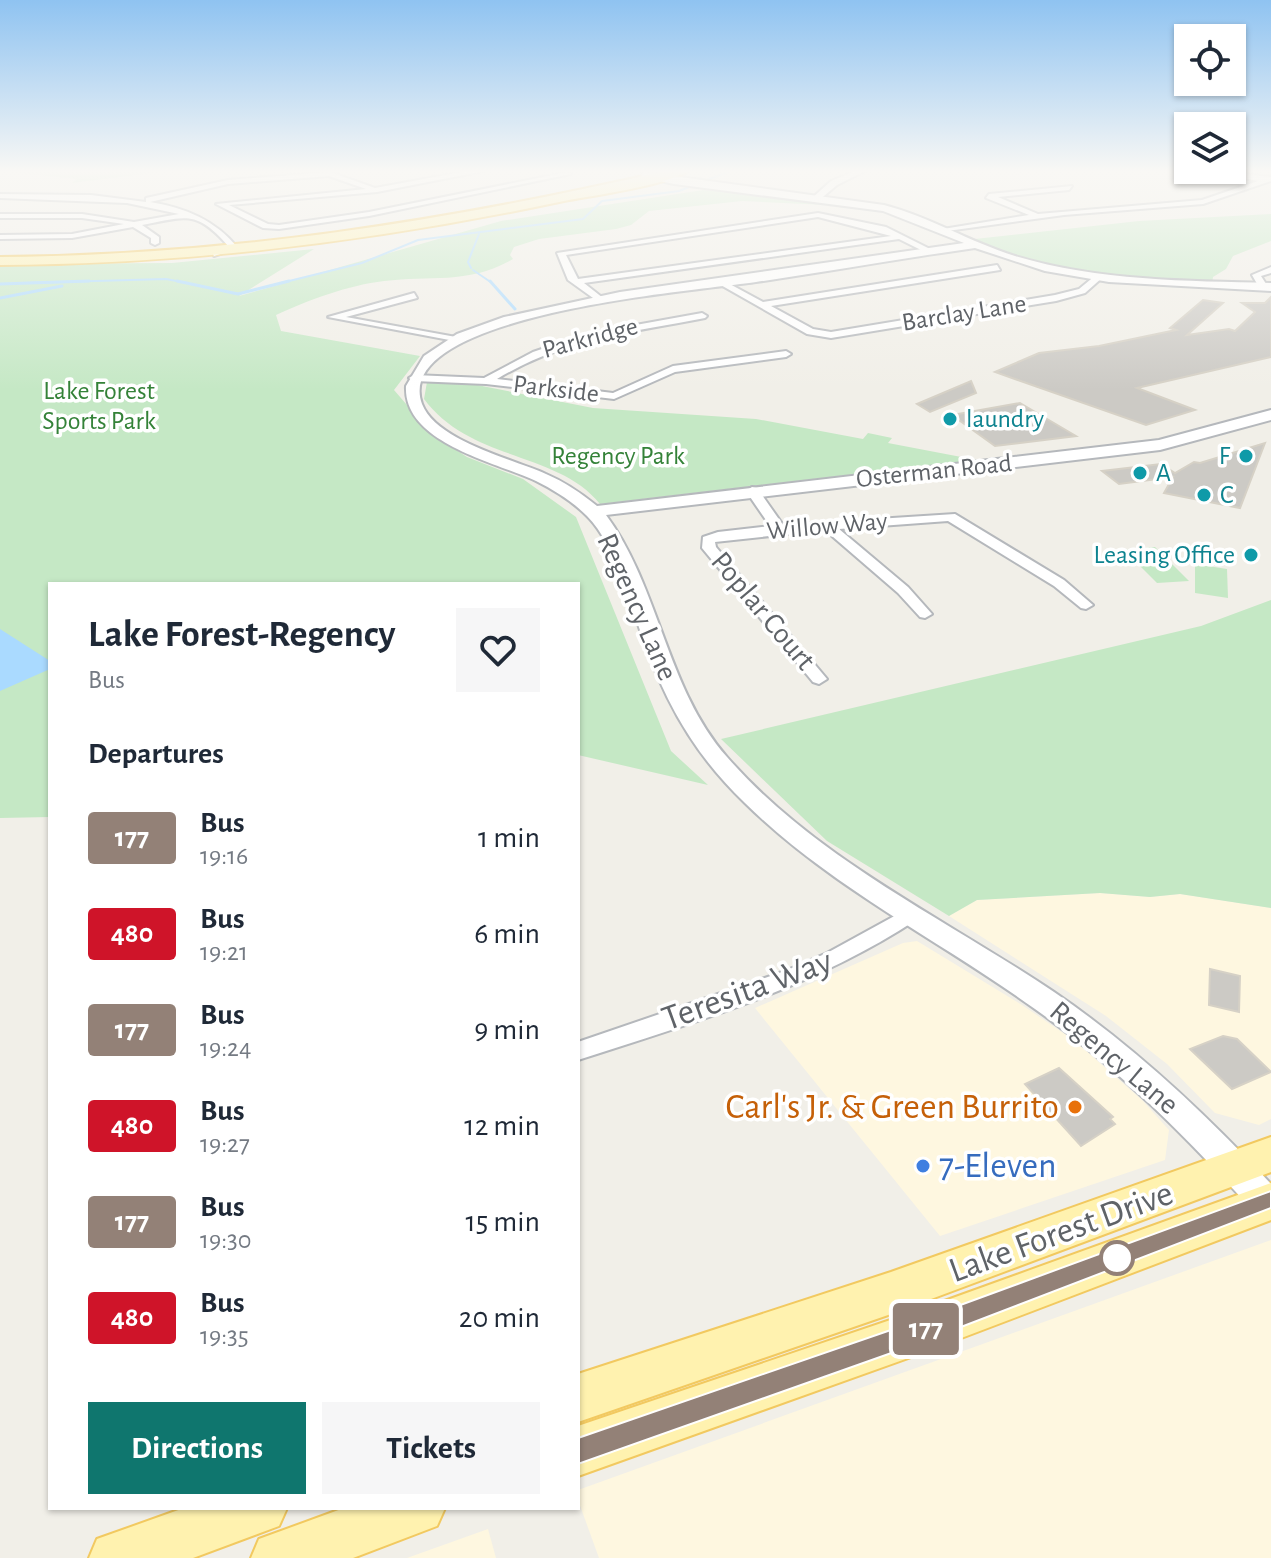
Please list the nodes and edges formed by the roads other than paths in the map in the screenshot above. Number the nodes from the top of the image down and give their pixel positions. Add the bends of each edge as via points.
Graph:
1 (247, 244) edge
2 (319, 244) edge
3 (623, 244) edge
4 (851, 244) edge
5 (914, 244) edge
6 (976, 245) joint
7 (226, 246) junction
8 (303, 246) junction
9 (930, 251) junction
10 (0, 255) edge
11 (134, 260) junction
12 (0, 261) edge
13 (997, 268) dead end
14 (1271, 270) edge
15 (1099, 277) junction
16 (575, 282) junction
17 (723, 284) junction
18 (1267, 287) edge
19 (414, 296) dead end
20 (600, 300) junction
21 (762, 305) junction
22 (702, 316) dead end
23 (456, 340) junction
24 (786, 354) dead end
25 (414, 378) junction
26 (486, 381) junction
27 (1271, 415) edge
28 (752, 491) junction
29 (594, 512) junction
30 (828, 525) junction
31 (779, 529) junction
32 (707, 543) joint
33 (1086, 605) dead end
34 (925, 614) dead end
35 (819, 679) dead end
36 (909, 915) junction
37 (580, 1050) edge
38 (1254, 1161) edge
39 (1269, 1202) edge
40 (580, 1397) edge
41 (580, 1450) edge
42 (255, 1510) edge
43 (413, 1510) edge
44 (116, 1558) edge
45 (278, 1558) edge

1 - 7 main road
2 - 8 main road
3 - 16 street via 561,253
4 - 16 street
5 - 9 street
6 - 9 street
6 - 15 street via 1031,264
7 - 8 street
7 - 10 main road via 118,255
7 - 11 street
8 - 11 main road
9 - 17 street
11 - 12 main road
13 - 21 street
14 - 18 street via 1256,275
15 - 18 street
15 - 21 street, Barclay Lane via 1082,291 1056,298 822,335
16 - 20 street
17 - 20 street
17 - 21 street
19 - 23 street via 333,317
20 - 23 street via 523,315
22 - 26 street, Parkridge via 577,337 526,356
23 - 25 street via 430,356
24 - 26 street, Parkside via 673,369 614,396
25 - 26 street, Parkside
25 - 29 street, Regency Lane via 415,407 434,429 549,481
27 - 28 street, Osterman Road via 1160,445
28 - 29 street, Osterman Road
28 - 31 street
29 - 36 street, Regency Lane via 625,568 685,717 698,737 781,824
30 - 31 street, Willow Way
30 - 33 street, Willow Way via 950,517
30 - 34 street via 843,543 911,595
31 - 32 street, Willow Way via 718,536
32 - 35 street, Poplar Court
36 - 37 street, Teresita Way via 804,972
36 - 38 street, Regency Lane via 1096,1037
38 - 39 street, Regency Lane
38 - 40 main road, Lake Forest Drive via 891,1293
39 - 41 main road, Lake Forest Drive
42 - 44 main road
43 - 45 main road

